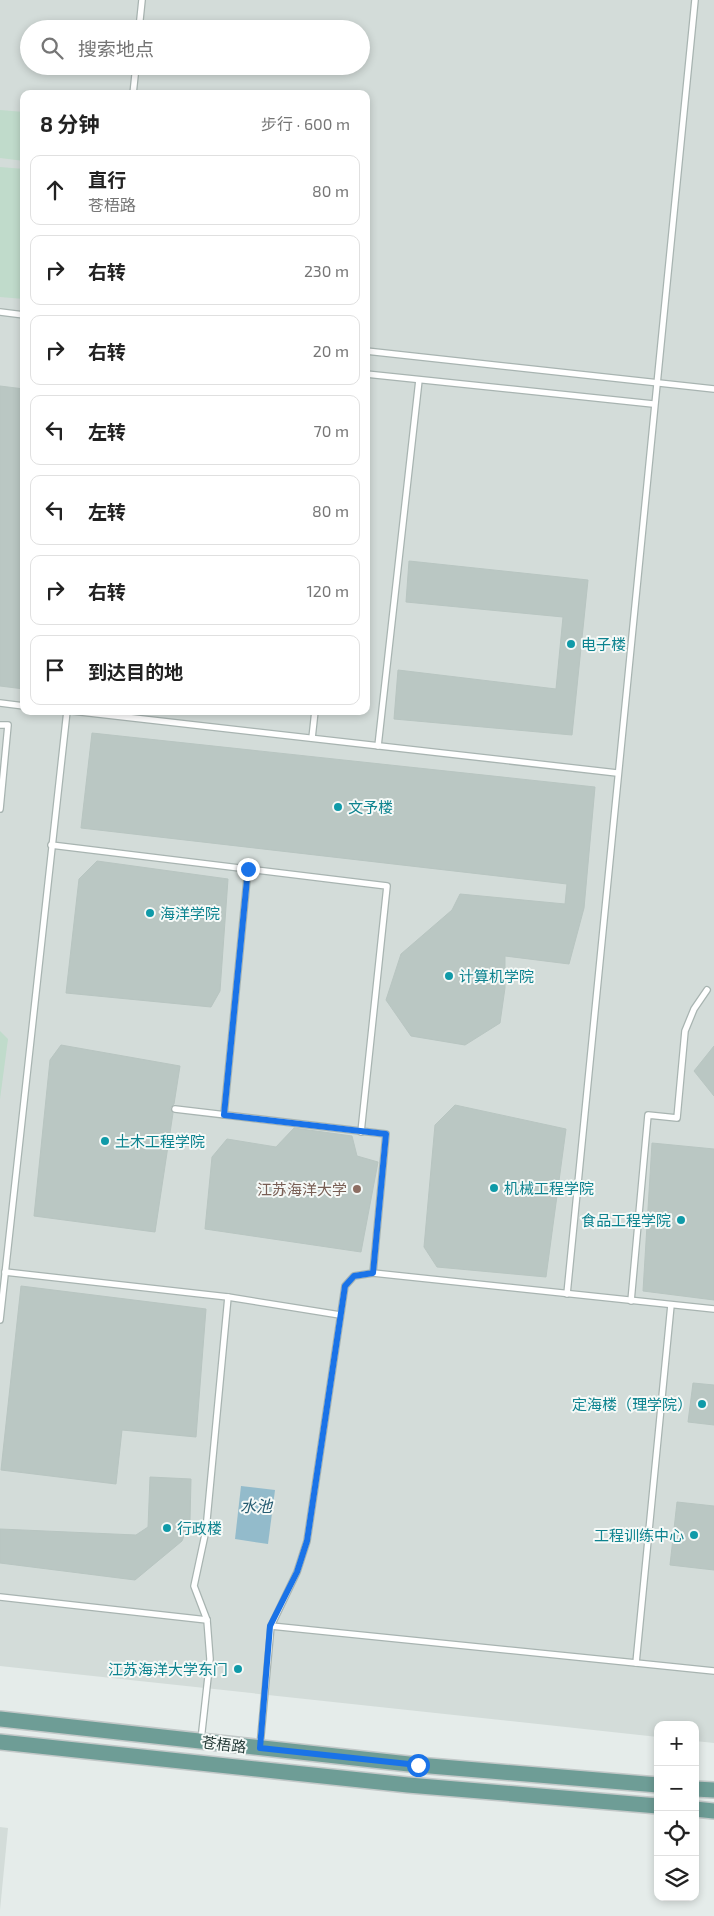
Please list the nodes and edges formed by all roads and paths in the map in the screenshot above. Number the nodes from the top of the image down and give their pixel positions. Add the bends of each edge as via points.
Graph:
1 (142, 0) edge
2 (695, 0) edge
3 (141, 20) edge
4 (135, 75) edge
5 (133, 90) edge
6 (0, 312) edge
7 (20, 314) edge
8 (370, 352) edge
9 (370, 374) edge
10 (419, 380) junction
11 (656, 383) junction
12 (714, 389) edge
13 (654, 404) junction
14 (0, 704) edge
15 (20, 706) edge
16 (67, 715) edge
17 (108, 715) edge
18 (314, 715) edge
19 (0, 724) edge
20 (312, 738) junction
21 (378, 746) junction
22 (617, 773) junction
23 (0, 809) edge
24 (51, 845) junction
25 (248, 869) junction
26 (707, 990) dead end
27 (175, 1109) dead end
28 (224, 1115) junction
29 (361, 1132) junction
30 (5, 1272) junction
31 (373, 1273) junction
32 (567, 1294) junction
33 (228, 1297) junction
34 (631, 1301) junction
35 (671, 1305) junction
36 (714, 1310) edge
37 (340, 1314) junction
38 (0, 1320) edge
39 (0, 1597) edge
40 (207, 1620) junction
41 (270, 1626) junction
42 (636, 1663) junction
43 (714, 1671) edge
44 (0, 1719) edge
45 (201, 1741) junction
46 (0, 1742) edge
47 (260, 1748) junction
48 (654, 1785) edge
49 (699, 1789) edge
50 (714, 1790) edge
51 (654, 1806) edge
52 (699, 1809) edge
53 (714, 1811) edge

1 - 3 lane
2 - 11 lane
4 - 5 lane
6 - 7 lane
8 - 11 lane
9 - 10 lane
10 - 13 lane
10 - 21 lane
11 - 12 lane
11 - 13 lane
13 - 22 lane
14 - 15 lane
16 - 24 lane
17 - 20 lane
18 - 20 lane
19 - 23 lane via 8,726
20 - 21 lane
21 - 22 lane
22 - 32 lane
24 - 25 lane
24 - 30 lane
25 - 28 lane
25 - 29 lane via 387,886
26 - 34 lane via 694,1008 685,1031 677,1118 648,1115
27 - 28 lane
28 - 29 lane
29 - 31 lane via 386,1134
30 - 33 lane
30 - 38 lane
31 - 32 lane
31 - 37 lane via 354,1276 345,1286
32 - 34 lane
33 - 37 lane
33 - 40 lane via 206,1530 194,1586
34 - 35 lane
35 - 36 lane
35 - 42 lane
37 - 41 lane via 307,1541 297,1572
39 - 40 lane
40 - 45 lane via 210,1659
41 - 42 lane
41 - 47 lane
42 - 43 lane
44 - 45 main road, 苍梧路
45 - 47 main road, 苍梧路
46 - 51 main road, 苍梧路 via 408,1785
47 - 48 main road, 苍梧路
49 - 50 main road
52 - 53 main road

